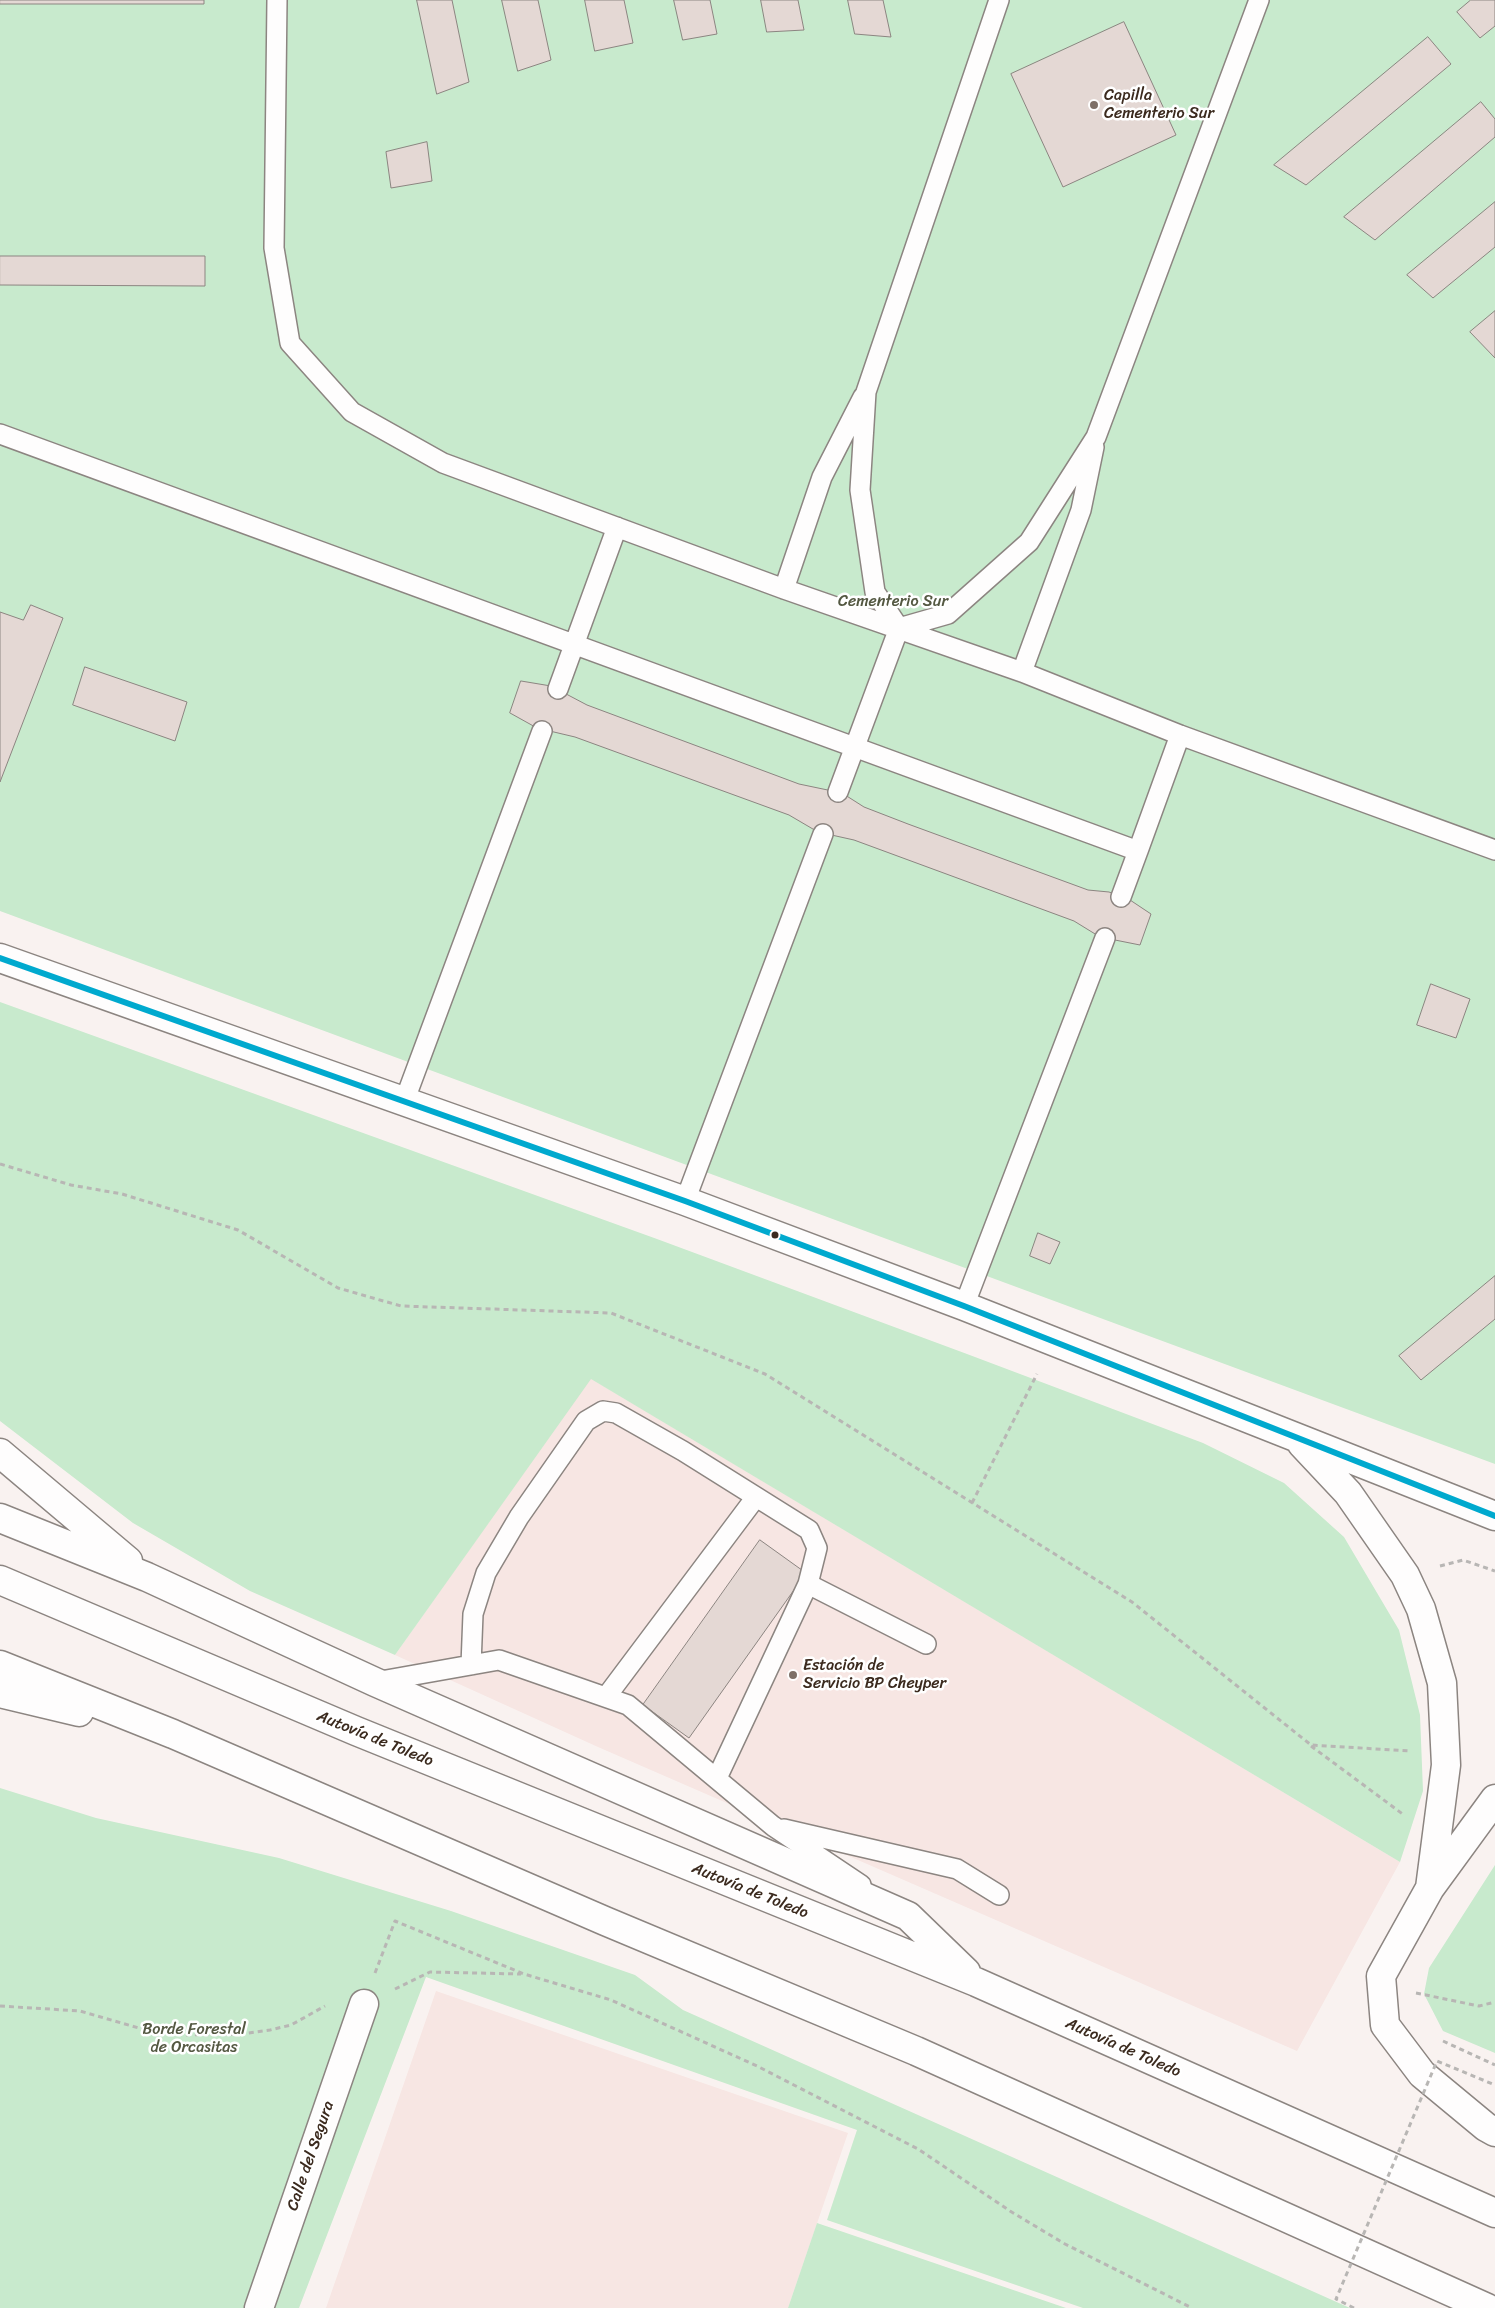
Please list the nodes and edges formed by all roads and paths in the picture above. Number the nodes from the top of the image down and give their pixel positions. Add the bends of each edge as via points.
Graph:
1 (277, 0) edge
2 (999, 0) edge
3 (1259, 0) edge
4 (866, 392) junction
5 (0, 434) edge
6 (1096, 436) junction
7 (617, 527) junction
8 (784, 589) junction
9 (899, 628) junction
10 (575, 645) junction
11 (1022, 672) junction
12 (558, 689) dead end
13 (542, 731) dead end
14 (1180, 735) junction
15 (853, 747) junction
16 (838, 792) dead end
17 (823, 834) dead end
18 (1495, 850) edge
19 (1138, 851) junction
20 (1121, 897) dead end
21 (1104, 938) dead end
22 (0, 958) edge
23 (404, 1102) junction
24 (0, 1164) edge
25 (685, 1201) junction
26 (964, 1306) junction
27 (1053, 1342) junction
28 (1296, 1438) junction
29 (0, 1452) edge
30 (756, 1497) junction
31 (972, 1503) junction
32 (1495, 1516) edge
33 (0, 1518) edge
34 (1495, 1571) edge
35 (1405, 1575) junction
36 (147, 1577) junction
37 (0, 1580) edge
38 (808, 1584) junction
39 (926, 1644) dead end
40 (0, 1665) edge
41 (471, 1665) junction
42 (374, 1682) junction
43 (0, 1693) edge
44 (606, 1697) junction
45 (173, 1734) junction
46 (1311, 1745) junction
47 (1416, 1752) dead end
48 (717, 1778) junction
49 (1495, 1799) edge
50 (773, 1826) junction
51 (1436, 1839) junction
52 (1430, 1888) junction
53 (999, 1895) dead end
54 (908, 1916) junction
55 (524, 1974) junction
56 (976, 1982) junction
57 (1408, 1991) dead end
58 (332, 2002) dead end
59 (1495, 2002) edge
60 (364, 2004) junction
61 (0, 2006) edge
62 (1439, 2038) dead end
63 (1495, 2065) edge
64 (1495, 2085) edge
65 (1495, 2132) edge
66 (1495, 2213) edge
67 (259, 2308) edge
68 (1192, 2308) edge
69 (1354, 2308) edge
70 (1487, 2308) edge

1 - 7 lane via 274,248 290,343 352,412 443,463
2 - 4 lane
3 - 6 lane
4 - 8 lane via 822,477
4 - 9 lane via 861,499 875,592
5 - 10 lane
6 - 9 lane via 1029,542 948,614
6 - 11 lane via 1081,510
7 - 8 lane
7 - 10 lane
8 - 9 lane
9 - 11 lane
9 - 15 lane
10 - 12 lane
10 - 15 lane
11 - 14 lane
13 - 23 lane
14 - 18 lane
14 - 19 lane
15 - 16 lane
15 - 19 lane
17 - 25 lane
19 - 20 lane
21 - 26 lane
22 - 23 main road
23 - 25 main road
24 - 31 path via 71,1185 122,1194 238,1230 338,1288 401,1306 611,1313 765,1374
25 - 26 main road
26 - 27 main road
27 - 28 main road
27 - 31 path
28 - 32 main road
28 - 35 main road via 1348,1493
29 - 36 main road
30 - 38 lane via 809,1530 817,1548
30 - 41 lane via 616,1413 603,1411 586,1422 519,1516 486,1573 473,1614
30 - 44 lane
31 - 46 path via 1132,1602
33 - 36 main road
34 - 35 path via 1463,1560
35 - 51 main road via 1420,1610 1442,1683 1446,1765
36 - 42 main road
37 - 56 main road, Autovía de Toledo via 356,1731
38 - 39 lane
38 - 48 lane
40 - 45 main road
41 - 42 lane
41 - 44 lane via 499,1660
42 - 54 main road
43 - 45 main road
44 - 48 lane via 628,1705
45 - 70 main road via 916,2051
46 - 47 path
46 - 51 path
48 - 50 lane
49 - 52 main road
50 - 53 lane via 957,1869
50 - 54 lane
51 - 52 main road
52 - 65 main road via 1381,1976 1385,2025 1422,2074
54 - 56 main road
55 - 60 path via 430,1972
55 - 60 path via 395,1921
55 - 68 path via 611,2000 757,2066 918,2149 1065,2244
56 - 66 main road, Autovía de Toledo
57 - 59 path via 1479,2006
58 - 61 path via 291,2025 270,2030 183,2035 139,2028 80,2011
60 - 67 main road, Calle del Segura
62 - 63 path
64 - 69 path, bridge via 1438,2061 1336,2299

